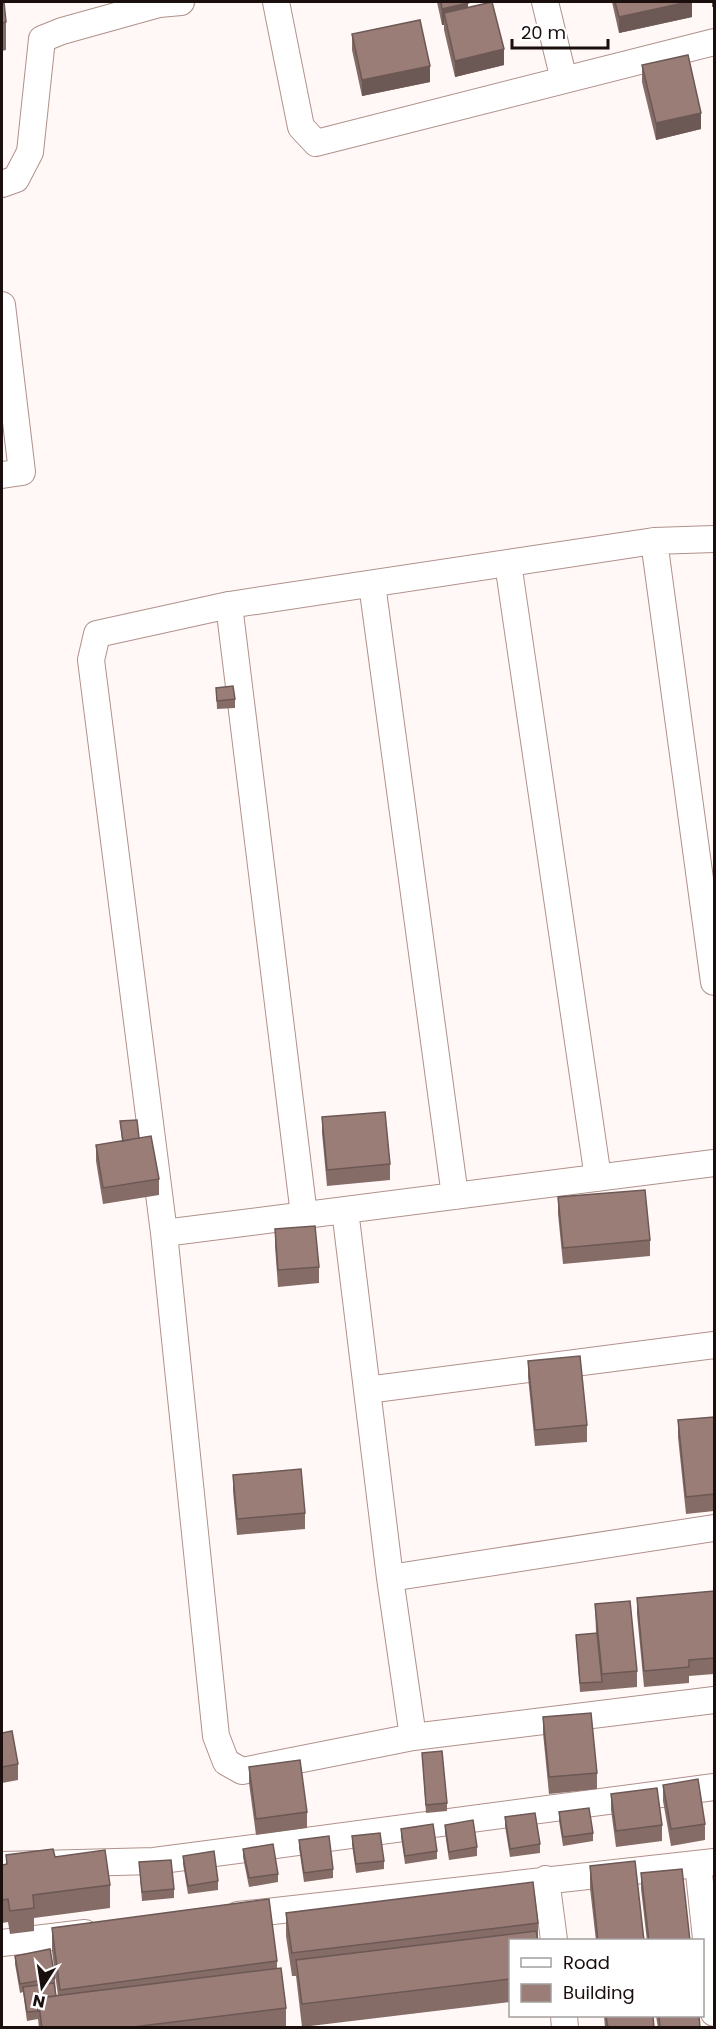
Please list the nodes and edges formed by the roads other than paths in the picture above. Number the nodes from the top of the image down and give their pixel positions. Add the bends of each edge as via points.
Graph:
1 (181, 2) edge
2 (276, 2) edge
3 (545, 2) edge
4 (714, 42) edge
5 (564, 80) junction
6 (2, 184) edge
7 (2, 305) edge
8 (2, 475) edge
9 (714, 539) edge
10 (654, 541) junction
11 (508, 563) junction
12 (372, 584) junction
13 (229, 605) junction
14 (714, 982) edge
15 (714, 1163) edge
16 (598, 1178) junction
17 (455, 1196) junction
18 (345, 1210) junction
19 (304, 1215) junction
20 (164, 1233) junction
21 (714, 1345) edge
22 (367, 1390) junction
23 (714, 1528) edge
24 (390, 1578) junction
25 (714, 1700) edge
26 (413, 1737) junction
27 (714, 1787) edge
28 (706, 1863) edge
29 (2, 1865) edge
30 (546, 1879) junction
31 (215, 1918) edge
32 (109, 1930) edge
33 (554, 1939) edge
34 (2, 1943) edge
35 (714, 2013) edge

1 - 6 street via 159,4 42,39 30,152 16,179
2 - 5 street via 301,127 316,143
3 - 5 street
4 - 5 street
7 - 8 street via 22,472
9 - 10 street
10 - 11 street
10 - 14 street
11 - 12 street
11 - 16 street
12 - 13 street
12 - 17 street
13 - 19 street
13 - 20 street via 98,634 91,660
15 - 16 street
16 - 17 street
17 - 18 street
18 - 19 street
18 - 22 street
19 - 20 street
20 - 26 street via 216,1736 226,1762 242,1771
21 - 22 street
22 - 24 street
23 - 24 street
24 - 26 street
25 - 26 street
27 - 29 street via 154,1861
28 - 30 street
28 - 35 street
30 - 31 street
30 - 33 street
32 - 34 street

